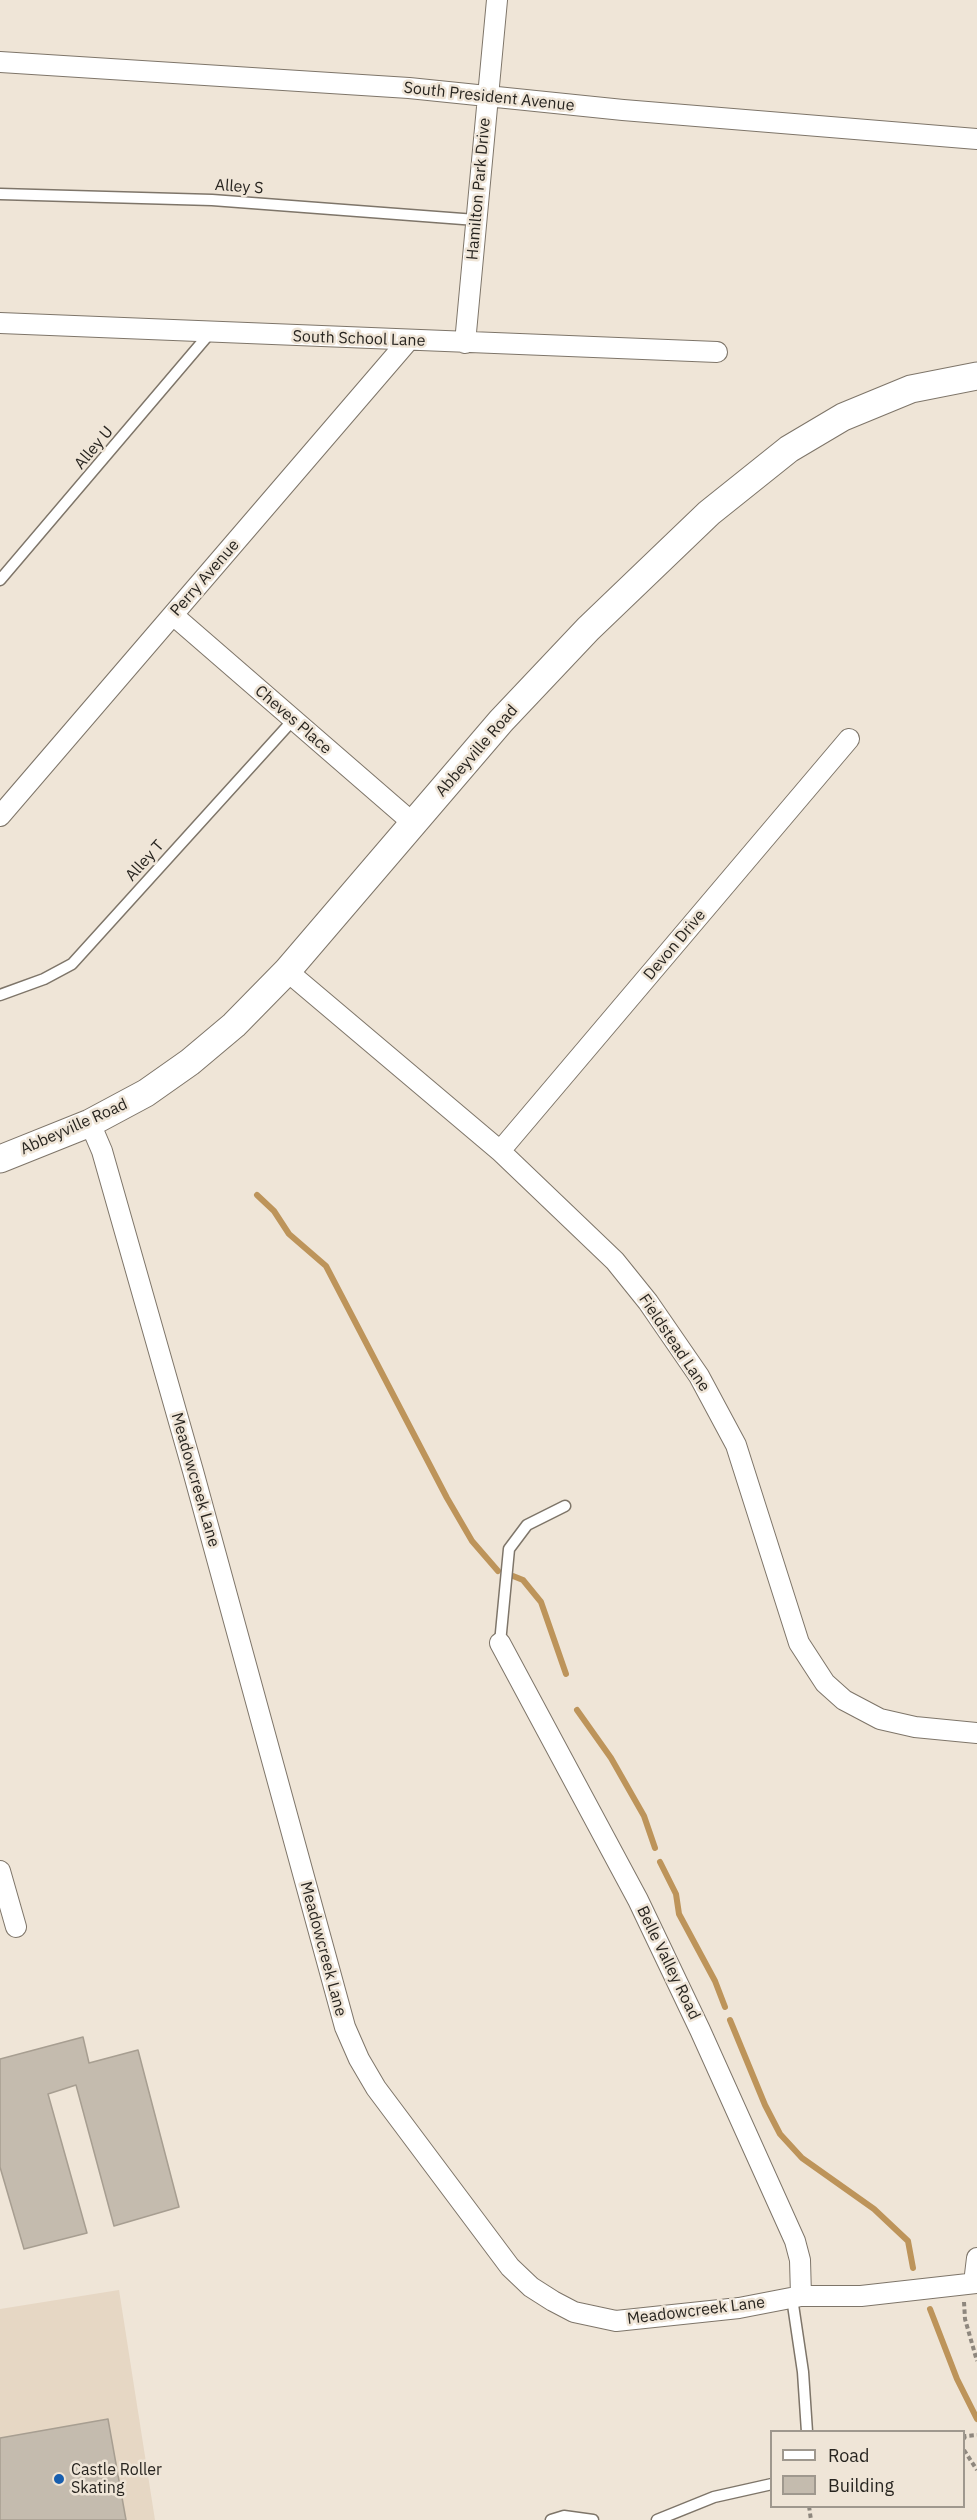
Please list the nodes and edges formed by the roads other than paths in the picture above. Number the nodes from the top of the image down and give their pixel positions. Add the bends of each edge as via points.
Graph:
1 (497, 0) edge
2 (0, 62) edge
3 (487, 97) junction
4 (977, 139) edge
5 (0, 194) edge
6 (476, 220) junction
7 (0, 323) edge
8 (210, 333) junction
9 (408, 341) junction
10 (465, 343) junction
11 (717, 352) dead end
12 (977, 376) edge
13 (0, 580) edge
14 (173, 615) junction
15 (293, 720) junction
16 (849, 739) dead end
17 (0, 816) edge
18 (414, 824) junction
19 (287, 971) junction
20 (0, 995) edge
21 (90, 1123) junction
22 (500, 1151) junction
23 (0, 1159) edge
24 (565, 1506) dead end
25 (500, 1643) joint
26 (977, 1733) edge
27 (0, 1871) edge
28 (16, 1927) dead end
29 (977, 2258) edge
30 (975, 2283) edge
31 (796, 2297) junction
32 (807, 2430) edge
33 (770, 2484) edge
34 (550, 2520) edge
35 (593, 2520) edge
36 (657, 2520) edge

1 - 3 street, Hamilton Park Drive
2 - 3 street, South President Avenue via 397,87
3 - 4 street, South President Avenue
3 - 6 street, Hamilton Park Drive
5 - 6 lane, Alley S via 212,200
6 - 10 street, Hamilton Park Drive
7 - 8 street, South School Lane
8 - 9 street, South School Lane
8 - 13 lane, Alley U
9 - 10 street, South School Lane
9 - 14 street, Perry Avenue
10 - 11 street, South School Lane
12 - 18 street, Abbeyville Road via 911,389 843,417 789,449 709,513 588,629 501,721
14 - 15 street, Cheves Place
14 - 17 street, Perry Avenue
15 - 18 street, Cheves Place
15 - 20 lane, Alley T via 72,964
16 - 22 street, Devon Drive
18 - 19 street, Abbeyville Road
19 - 21 street, Abbeyville Road via 234,1025 190,1062 146,1093
19 - 22 street, Fieldstead Lane
21 - 23 street, Abbeyville Road
21 - 31 street, Meadowcreek Lane via 102,1150 345,2027 358,2059 510,2267 553,2301 574,2312 616,2321 739,2308
22 - 26 street, Fieldstead Lane via 615,1261 699,1376 736,1445 799,1643 825,1683 844,1700 880,1719
24 - 25 lane via 527,1525 508,1549
25 - 31 street, Belle Valley Road via 638,1900 700,2030 795,2241 800,2260
27 - 28 street
29 - 30 street
30 - 31 street, Meadowcreek Lane via 861,2296
31 - 32 lane
33 - 36 lane via 714,2497
34 - 35 lane via 564,2516

